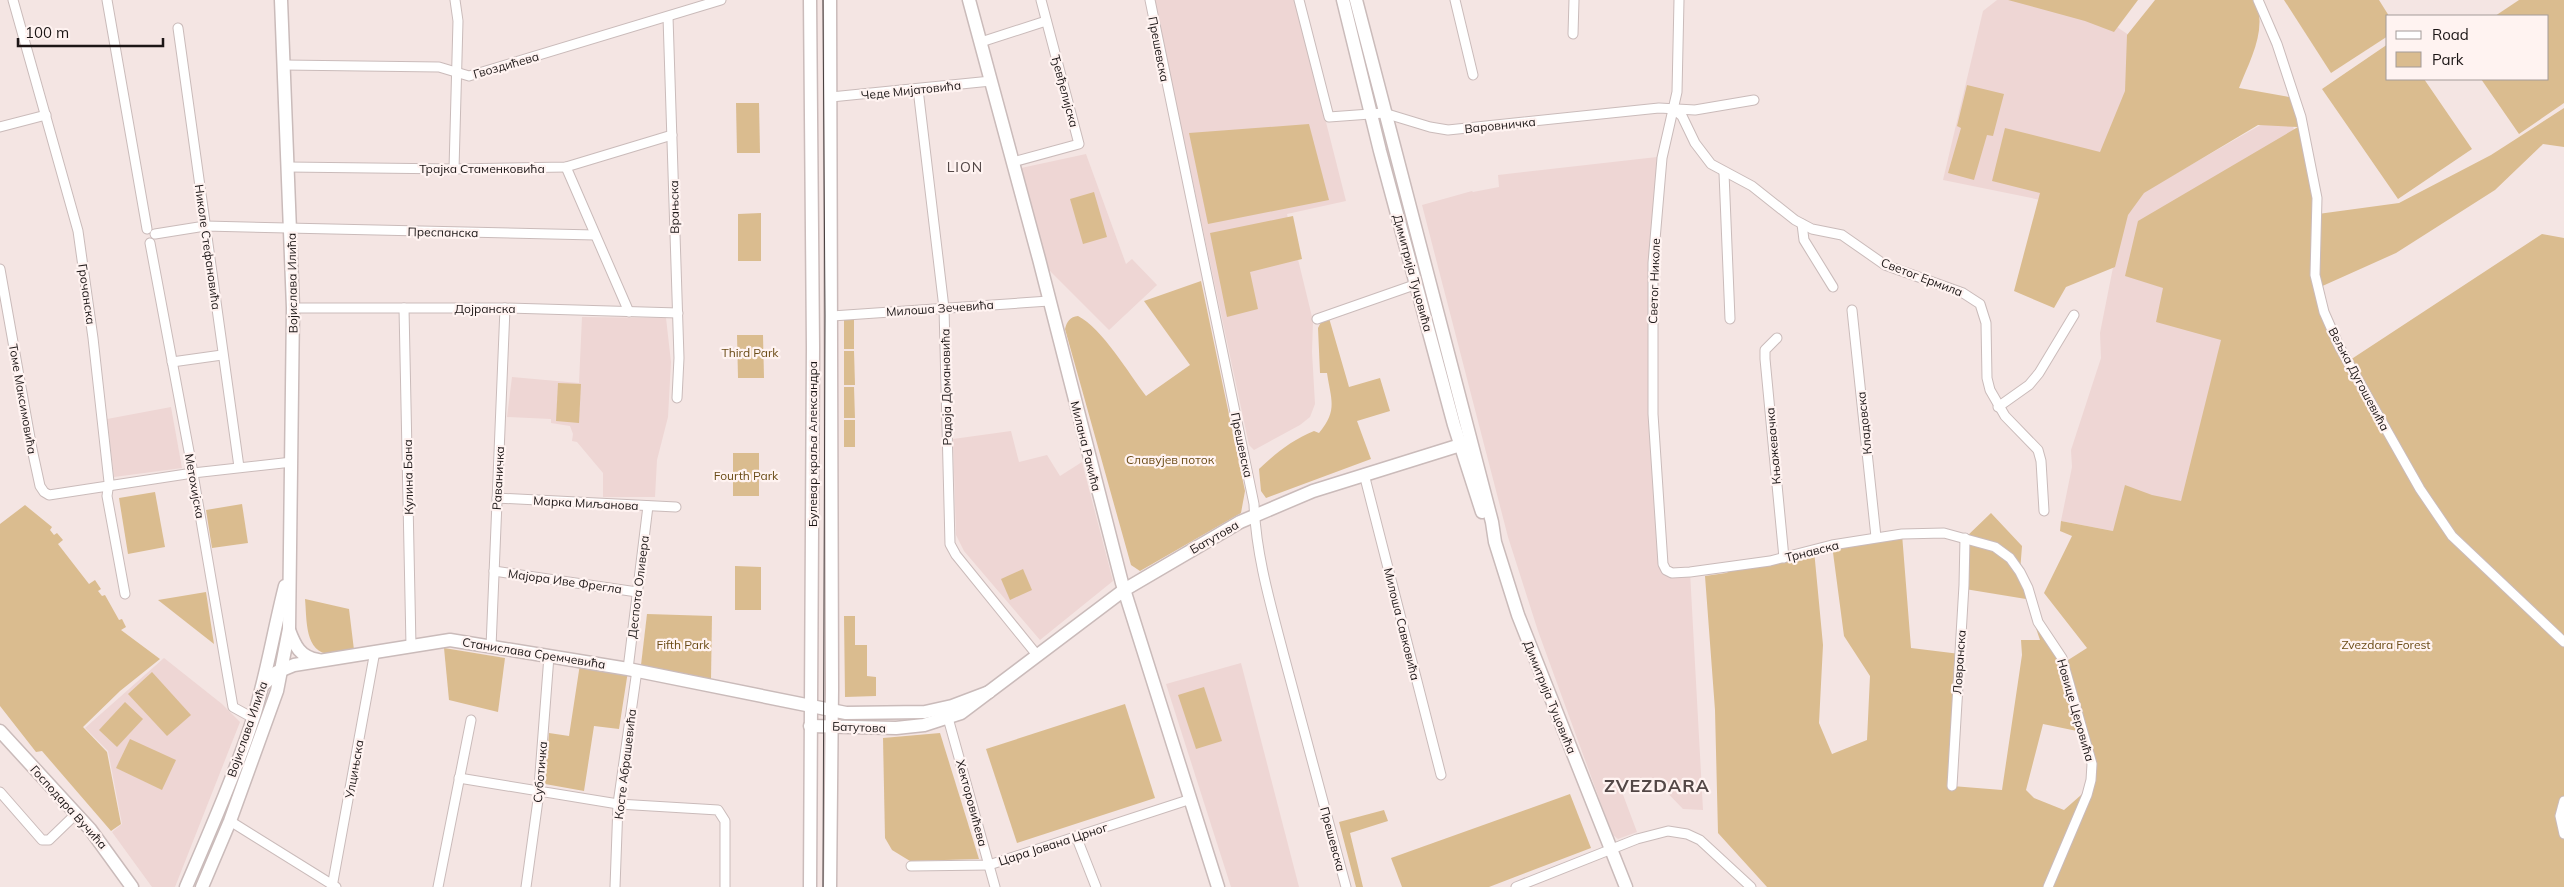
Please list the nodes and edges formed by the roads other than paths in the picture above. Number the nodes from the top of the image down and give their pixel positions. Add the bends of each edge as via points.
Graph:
1 (14, 0) edge
2 (107, 0) edge
3 (281, 0) edge
4 (455, 0) edge
5 (721, 0) edge
6 (810, 0) edge
7 (830, 0) edge
8 (969, 0) edge
9 (1041, 0) edge
10 (1150, 0) edge
11 (1299, 0) edge
12 (1343, 0) edge
13 (1356, 0) edge
14 (1455, 0) edge
15 (1574, 0) edge
16 (1679, 0) edge
17 (2258, 0) edge
18 (668, 16) junction
19 (1046, 21) junction
20 (178, 28) dead end
21 (1574, 34) dead end
22 (981, 42) junction
23 (284, 65) junction
24 (456, 72) junction
25 (1472, 76) dead end
26 (991, 81) junction
27 (918, 89) junction
28 (831, 98) junction
29 (1754, 100) dead end
30 (1674, 110) junction
31 (1371, 113) junction
32 (1384, 113) junction
33 (46, 115) junction
34 (0, 127) edge
35 (672, 135) junction
36 (1013, 162) junction
37 (288, 167) junction
38 (566, 167) junction
39 (454, 169) junction
40 (1724, 173) junction
41 (1802, 224) junction
42 (205, 226) junction
43 (290, 228) junction
44 (151, 235) junction
45 (595, 235) junction
46 (0, 269) edge
47 (1416, 284) junction
48 (1833, 287) dead end
49 (1049, 300) junction
50 (293, 308) junction
51 (404, 308) junction
52 (505, 308) junction
53 (944, 308) junction
54 (1852, 310) dead end
55 (630, 312) junction
56 (678, 313) junction
57 (2074, 315) dead end
58 (832, 316) junction
59 (1317, 319) dead end
60 (1730, 320) dead end
61 (1777, 338) dead end
62 (222, 355) junction
63 (172, 362) junction
64 (676, 398) dead end
65 (1998, 407) junction
66 (1465, 443) junction
67 (292, 462) junction
68 (239, 466) junction
69 (192, 473) junction
70 (1364, 474) junction
71 (108, 486) junction
72 (497, 498) junction
73 (648, 506) junction
74 (676, 507) dead end
75 (2044, 511) dead end
76 (1254, 515) junction
77 (1876, 537) junction
78 (1964, 538) junction
79 (1784, 558) junction
80 (1663, 564) joint
81 (290, 566) junction
82 (494, 571) junction
83 (1124, 590) junction
84 (637, 592) junction
85 (125, 594) dead end
86 (289, 629) junction
87 (2564, 642) edge
88 (411, 646) junction
89 (491, 647) junction
90 (375, 652) junction
91 (1037, 655) junction
92 (549, 656) junction
93 (320, 660) junction
94 (283, 668) junction
95 (632, 669) junction
96 (263, 685) junction
97 (989, 692) junction
98 (811, 707) junction
99 (832, 711) junction
100 (253, 718) junction
101 (948, 718) junction
102 (471, 720) dead end
103 (810, 726) junction
104 (832, 726) junction
105 (0, 731) edge
106 (1441, 775) dead end
107 (459, 778) junction
108 (1952, 786) dead end
109 (0, 792) edge
110 (538, 793) junction
111 (1190, 800) junction
112 (2564, 801) edge
113 (618, 804) junction
114 (77, 813) junction
115 (230, 821) junction
116 (2564, 834) edge
117 (1076, 836) junction
118 (1612, 849) junction
119 (989, 865) junction
120 (911, 866) dead end
121 (334, 886) edge
122 (132, 887) edge
123 (186, 887) edge
124 (202, 887) edge
125 (438, 887) edge
126 (526, 887) edge
127 (615, 887) edge
128 (725, 887) edge
129 (810, 887) edge
130 (830, 887) edge
131 (995, 887) edge
132 (1096, 887) edge
133 (1218, 887) edge
134 (1346, 887) edge
135 (1516, 887) edge
136 (1626, 887) edge
137 (1751, 887) edge
138 (2048, 887) edge

1 - 33 street, Грочанска
2 - 44 street, Метохијска
3 - 23 main road, Војислава Илића
4 - 24 street via 458,21
5 - 18 street, Гвоздићева
6 - 98 main road, Булевар краља Александра via 813,348
7 - 28 main road, Булевар краља Александра
8 - 22 main road, Милана Ракића
9 - 19 street, Ђевђелијска
10 - 76 street, Прешевска
11 - 31 street, Варовничка via 1329,117
12 - 31 main road, Димитрија Туцовића
13 - 32 main road, Димитрија Туцовића
14 - 25 street
15 - 21 street
16 - 30 street, Светог Николе via 1678,83
17 - 87 street, Вељка Дугошевића via 2277,44 2301,117 2317,198 2316,281 2324,312 2339,346 2421,491 2452,536
18 - 24 street, Гвоздићева via 476,74 465,76
18 - 35 street, Врањска
19 - 22 street
19 - 36 street, Ђевђелијска via 1079,144
20 - 42 street, Николе Стефановића
22 - 26 main road, Милана Ракића
23 - 24 street, Гвоздићева via 420,66 443,67
23 - 37 main road, Војислава Илића
24 - 39 street
26 - 27 street, Чеде Мијатовића
26 - 36 main road, Милана Ракића
27 - 28 street, Чеде Мијатовића
27 - 53 street, Радоја Домановића
28 - 58 main road, Булевар краља Александра
29 - 30 street, Варовничка via 1695,110
30 - 32 street, Варовничка via 1658,108 1448,130
30 - 40 street, Светог Ермила via 1682,116 1706,159
30 - 80 street, Светог Николе via 1662,158 1652,263 1654,438
31 - 32 street, Варовничка
31 - 47 main road, Димитрија Туцовића
32 - 66 main road, Димитрија Туцовића
33 - 34 street
33 - 71 street, Грочанска via 81,251
35 - 38 street, Трајка Стаменковића
35 - 56 street, Врањска
36 - 49 main road, Милана Ракића
37 - 39 street, Трајка Стаменковића
37 - 43 main road, Војислава Илића
38 - 39 street, Трајка Стаменковића
38 - 45 street
40 - 41 street, Светог Ермила via 1752,186
40 - 60 street
41 - 48 street via 1804,240
41 - 65 street, Светог Ермила via 1842,235 1885,265 1975,298 1986,323 1987,378
42 - 43 street, Преспанска
42 - 44 street, Преспанска
42 - 62 street, Николе Стефановића
43 - 45 street, Преспанска
43 - 50 main road, Војислава Илића
44 - 63 street, Метохијска
45 - 55 street
46 - 71 street, Томе Максимовића via 40,486 49,495
47 - 59 street
47 - 66 main road, Димитрија Туцовића
49 - 53 street, Милоша Зечевића
49 - 83 main road, Милана Ракића
50 - 51 street, Дојранска
50 - 67 main road, Војислава Илића
51 - 52 street, Дојранска
51 - 88 street, Кулина Бана
52 - 55 street, Дојранска
52 - 72 street, Раваничка
53 - 58 street, Милоша Зечевића
53 - 91 street, Радоја Домановића via 950,544
54 - 77 street, Кладовска
55 - 56 street, Дојранска
56 - 64 street, Врањска
57 - 65 street via 2039,373 2029,385
58 - 99 main road, Булевар краља Александра
61 - 79 street, Књажевачка via 1765,350 1765,359
62 - 63 street
62 - 68 street, Николе Стефановића
63 - 69 street, Метохијска
65 - 75 street, Светог Ермила via 2038,450
66 - 70 main road, Батутова
66 - 118 main road, Димитрија Туцовића via 1532,653
67 - 68 street
67 - 81 main road, Војислава Илића
68 - 69 street
69 - 71 street
69 - 100 street, Метохијска via 232,707
70 - 76 main road, Батутова
70 - 106 street, Милоша Савковића
71 - 85 street, Грочанска via 107,496
72 - 73 street, Марка Миљанова
72 - 82 street, Раваничка
73 - 74 street, Марка Миљанова
73 - 84 street, Деспота Оливера
76 - 83 main road, Батутова
76 - 134 street, Прешевска via 1268,596
77 - 78 street, Трнавска via 1944,533
77 - 79 street, Трнавска
78 - 108 street, Ловранска
78 - 138 street, Новице Церовића via 1995,547 2010,558 2020,572 2038,622 2064,663 2091,761 2087,794
79 - 80 street, Трнавска via 1681,572 1666,570
81 - 86 main road, Војислава Илића
81 - 96 main road, Војислава Илића
82 - 84 street, Мајора Иве Фрегла
82 - 89 street, Раваничка
83 - 91 main road, Батутова
83 - 111 main road, Милана Ракића
84 - 95 street, Деспота Оливера
86 - 93 main road via 299,652 307,658
86 - 94 main road, Војислава Илића
88 - 89 main road, Станислава Сремчевића via 450,640
88 - 90 main road, Станислава Сремчевића
89 - 92 main road, Станислава Сремчевића
90 - 93 main road, Станислава Сремчевића
90 - 121 street, Улцињска
91 - 97 main road, Батутова
92 - 95 main road, Станислава Сремчевића
92 - 110 street, Суботичка
93 - 94 main road, Станислава Сремчевића
94 - 96 main road, Станислава Сремчевића
94 - 115 main road, Војислава Илића
95 - 98 main road, Станислава Сремчевића
95 - 113 street, Косте Абрашевића
96 - 100 main road, Војислава Илића
97 - 99 main road, Батутова via 924,712 871,714
97 - 101 main road, Батутова via 961,713
98 - 99 main road, Батутова
98 - 103 main road, Булевар краља Александра
99 - 104 main road, Булевар краља Александра
100 - 123 main road, Војислава Илића
101 - 104 main road, Батутова via 896,728
101 - 119 street, Хекторовићева
102 - 107 street
103 - 104 main road, Батутова
103 - 129 main road, Булевар краља Александра
104 - 130 main road, Булевар краља Александра
105 - 114 main road, Господара Вучића
107 - 110 street
107 - 125 street
109 - 114 street via 42,840 49,840
110 - 113 street
110 - 126 street, Суботичка
111 - 117 street, Цара Јована Црног
111 - 133 main road, Милана Ракића
112 - 116 street via 2560,816
113 - 127 street, Косте Абрашевића
113 - 128 street via 713,808 723,814 726,831
114 - 122 main road, Господара Вучића via 104,845
115 - 121 street
115 - 124 main road, Војислава Илића
117 - 119 street, Цара Јована Црног
117 - 132 street
118 - 135 street
118 - 136 main road, Димитрија Туцовића
118 - 137 street via 1656,833 1687,834 1711,848
119 - 120 street, Цара Јована Црног
119 - 131 street, Хекторовићева

